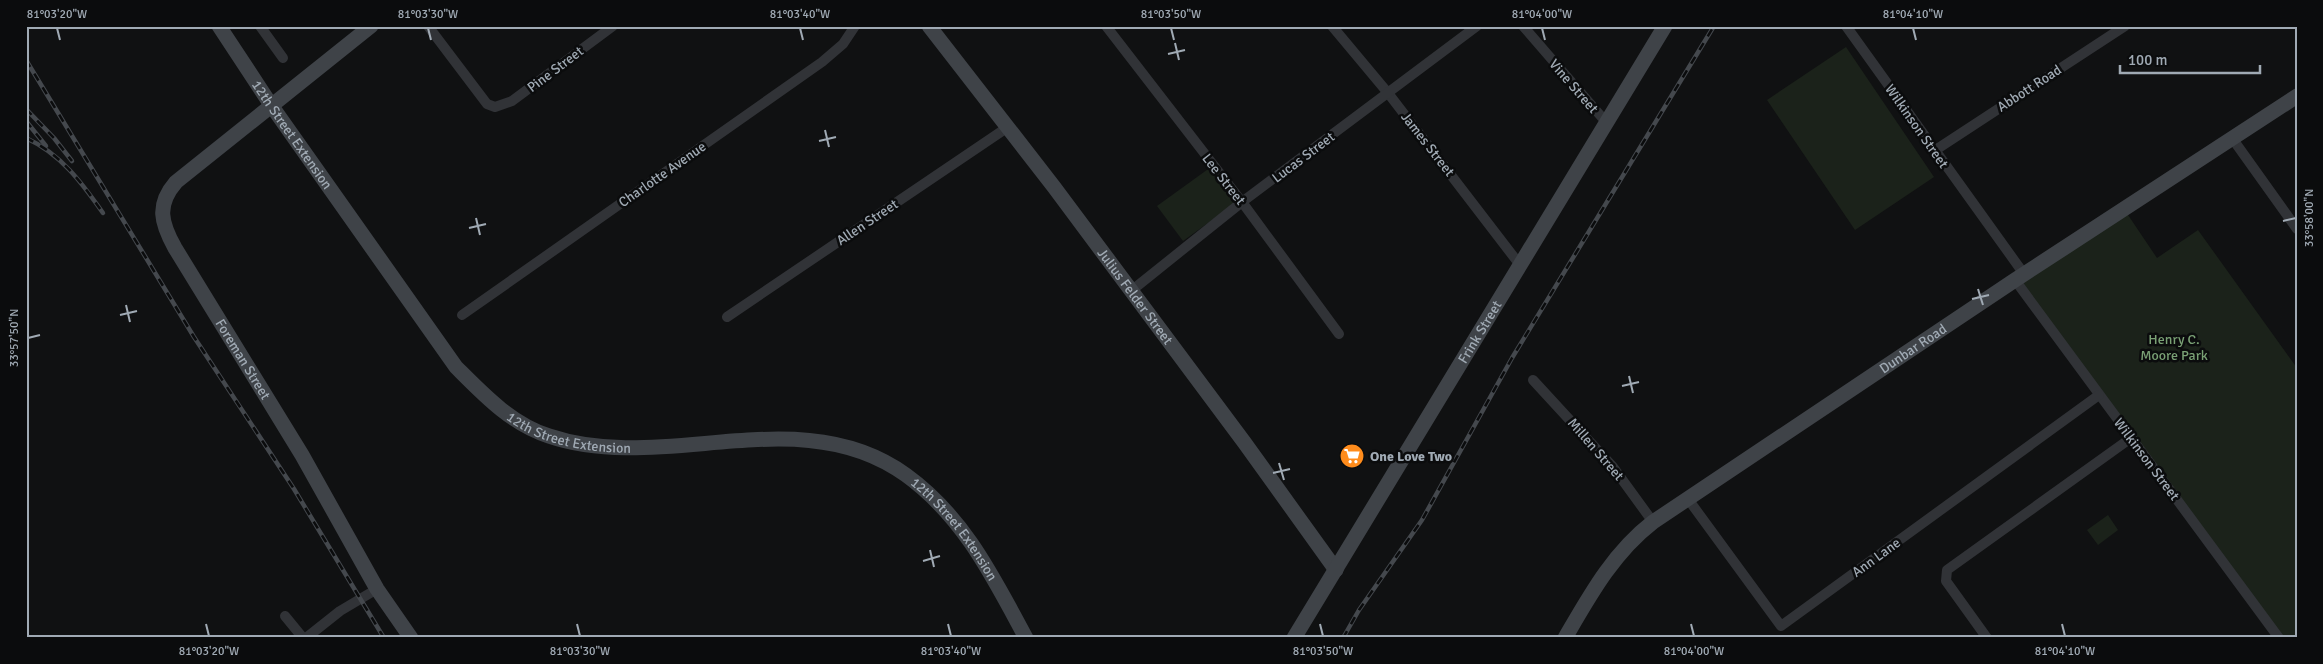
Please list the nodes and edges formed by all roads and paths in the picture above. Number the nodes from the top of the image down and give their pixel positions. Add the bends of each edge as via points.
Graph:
1 (219, 26) edge
2 (260, 26) edge
3 (371, 26) edge
4 (428, 26) edge
5 (613, 26) edge
6 (855, 26) edge
7 (930, 26) edge
8 (1106, 26) edge
9 (1332, 26) edge
10 (1476, 26) edge
11 (1523, 26) edge
12 (1665, 26) edge
13 (2125, 26) edge
14 (1849, 27) edge
15 (282, 58) dead end
16 (1388, 93) junction
17 (2297, 96) edge
18 (271, 105) junction
19 (1606, 122) junction
20 (1008, 127) junction
21 (2232, 138) junction
22 (1934, 151) junction
23 (1242, 202) junction
24 (2297, 229) edge
25 (1520, 264) junction
26 (2020, 277) junction
27 (1131, 291) junction
28 (462, 315) dead end
29 (727, 317) dead end
30 (1338, 334) dead end
31 (1533, 380) dead end
32 (2099, 395) junction
33 (2131, 438) junction
34 (1688, 499) junction
35 (1653, 522) junction
36 (1336, 570) junction
37 (377, 589) junction
38 (285, 616) dead end
39 (304, 638) edge
40 (410, 638) edge
41 (1026, 638) edge
42 (1294, 638) edge
43 (1564, 638) edge
44 (1987, 638) edge
45 (2279, 638) edge

1 - 18 street, 12th Street Extension
2 - 15 street
3 - 18 street, Foreman Street
4 - 5 street, Pine Street via 487,104 495,107 512,102
6 - 28 street, Charlotte Avenue via 843,44 822,62
7 - 20 street, Julius Felder Street
8 - 23 street, Lee Street
9 - 16 street, James Street
10 - 16 street, Lucas Street
11 - 19 street, Vine Street
12 - 19 street, Frink Street
13 - 22 street, Abbott Road
14 - 22 street, Wilkinson Street
16 - 23 street, Lucas Street
16 - 25 street, James Street
17 - 21 street, Dunbar Road
18 - 37 street, Foreman Street via 182,176 165,196 163,219 172,242 302,455
18 - 41 street, 12th Street Extension via 456,367 511,417 547,436 579,444 625,448 793,439 831,444 884,461 907,475 966,534
19 - 25 street, Frink Street
20 - 27 street, Julius Felder Street
20 - 29 street, Allen Street
21 - 24 street
21 - 26 street, Dunbar Road
22 - 26 street, Wilkinson Street
23 - 27 street, Lucas Street
23 - 30 street, Lee Street
25 - 36 street, Frink Street
26 - 32 street, Wilkinson Street
26 - 34 street, Dunbar Road
27 - 36 street, Julius Felder Street
31 - 35 street, Millen Street via 1608,461
32 - 33 street, Wilkinson Street
32 - 34 street, Ann Lane via 1781,626
33 - 44 street via 1947,570 1946,582
33 - 45 street, Wilkinson Street
34 - 35 street, Dunbar Road
35 - 43 street, Dunbar Road via 1635,536 1602,576
36 - 42 street, Frink Street
37 - 39 street via 335,614
37 - 40 street, Foreman Street
38 - 39 street

